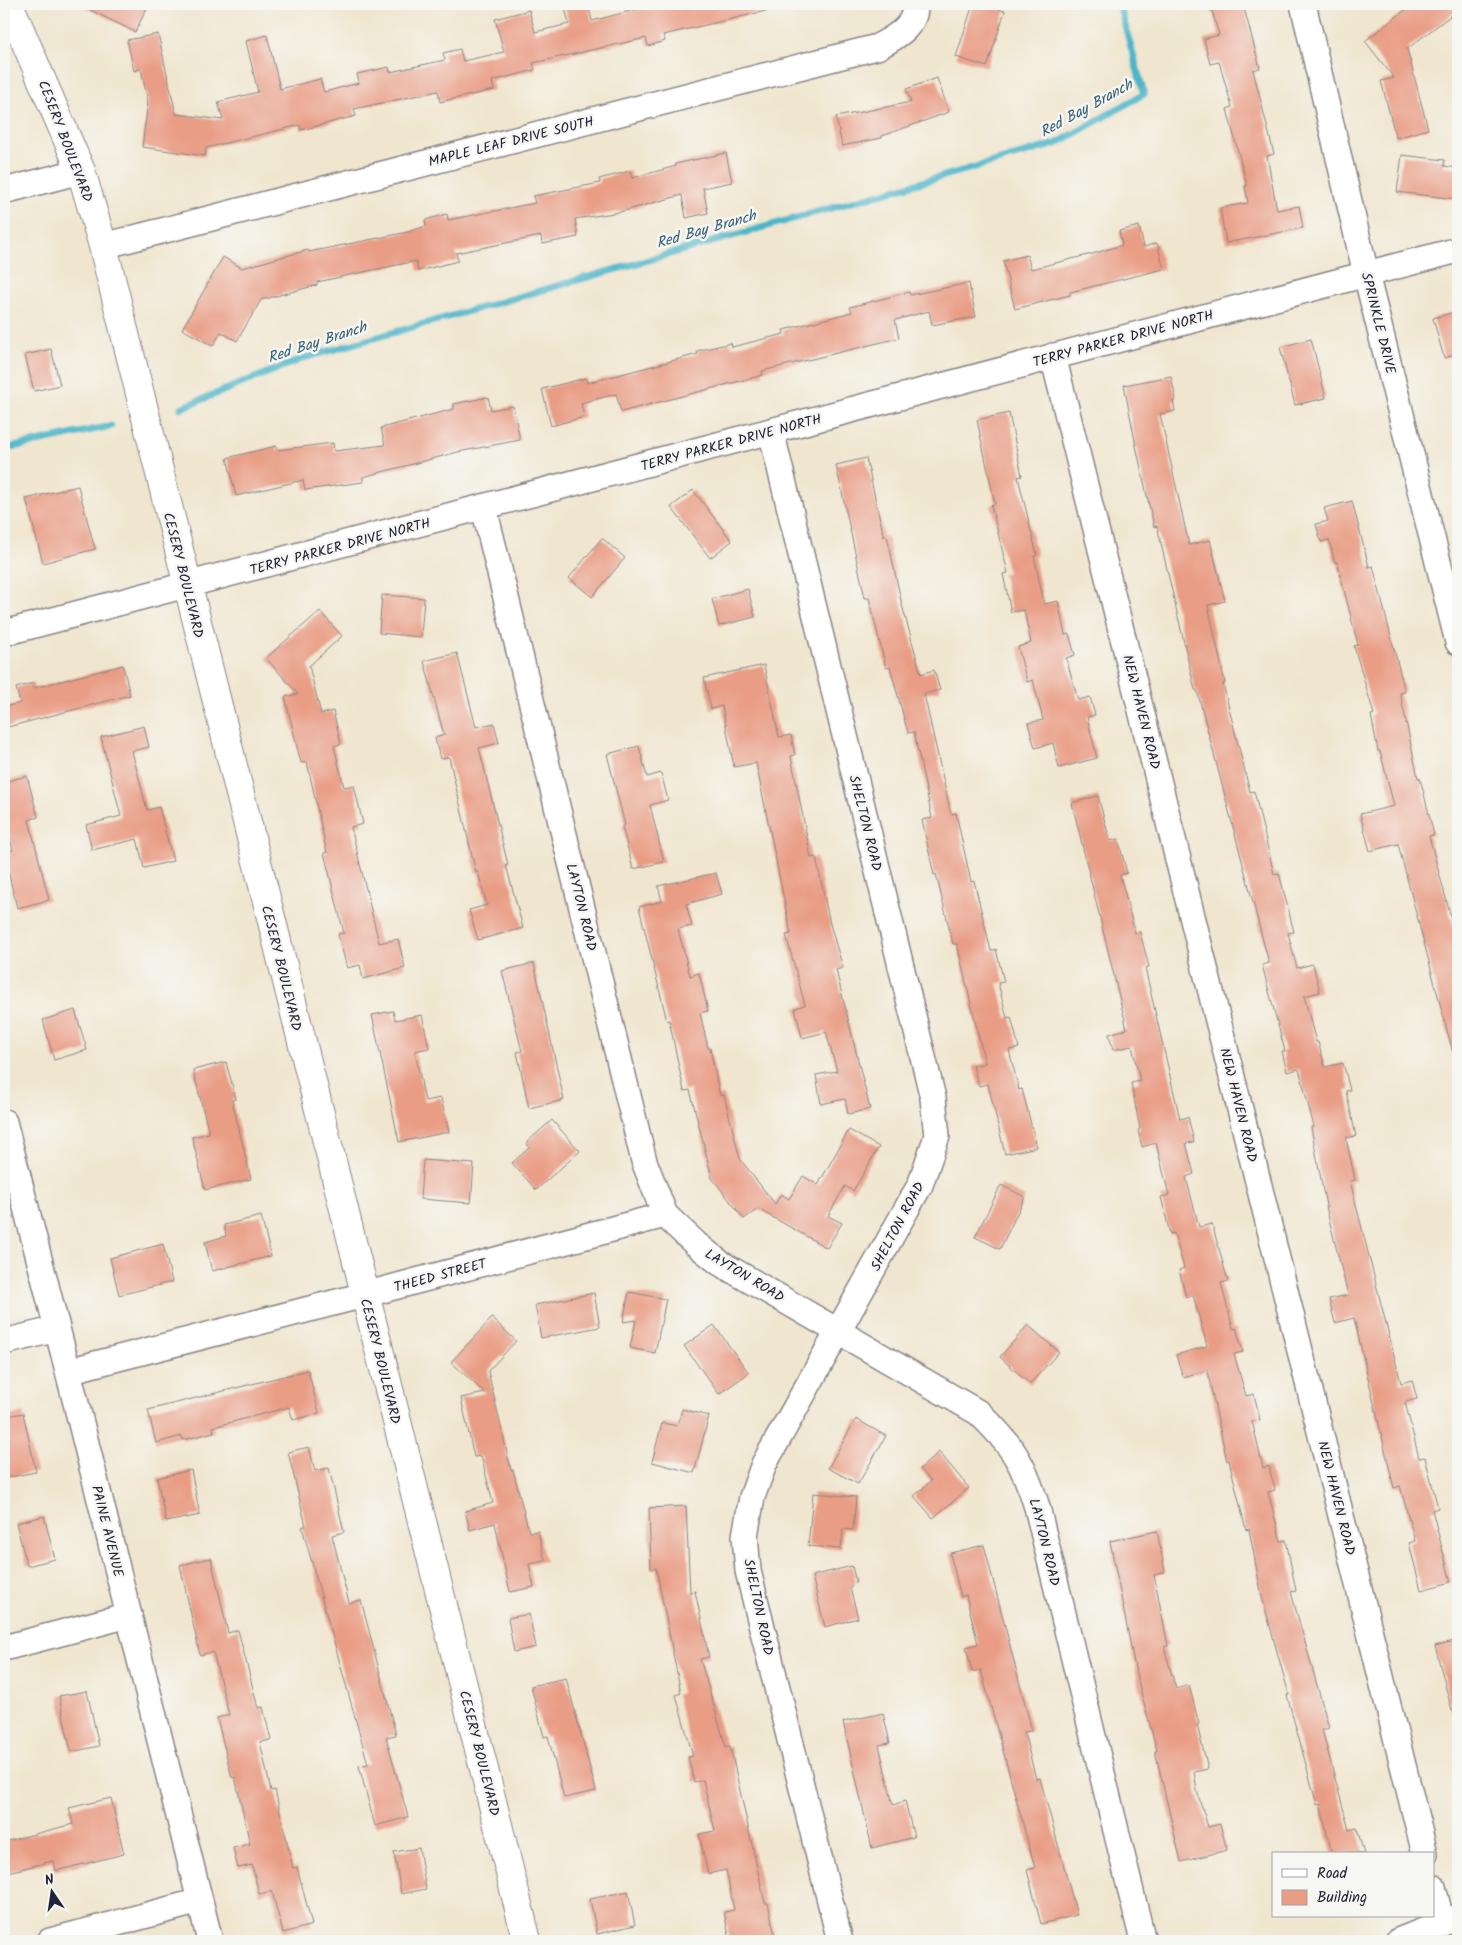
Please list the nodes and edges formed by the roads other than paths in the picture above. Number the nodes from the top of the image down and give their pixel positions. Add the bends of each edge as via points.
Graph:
1 (9, 4) edge
2 (1303, 4) edge
3 (913, 13) edge
4 (81, 171) junction
5 (4, 191) edge
6 (103, 246) junction
7 (1458, 250) edge
8 (1366, 274) junction
9 (1054, 356) junction
10 (770, 431) junction
11 (484, 508) junction
12 (187, 586) junction
13 (4, 633) edge
14 (1458, 642) edge
15 (4, 1122) edge
16 (665, 1215) junction
17 (364, 1295) junction
18 (57, 1329) junction
19 (840, 1331) junction
20 (4, 1342) edge
21 (68, 1371) junction
22 (129, 1615) junction
23 (4, 1648) edge
24 (1425, 1852) edge
25 (1434, 1889) edge
26 (200, 1901) junction
27 (1450, 1920) edge
28 (50, 1941) edge
29 (210, 1941) edge
30 (527, 1941) edge
31 (840, 1941) edge
32 (1144, 1941) edge
33 (1398, 1941) edge

1 - 4 main road, CESERY BOULEVARD
2 - 8 street, SPRINKLE DRIVE
3 - 6 street, MAPLE LEAF DRIVE SOUTH via 898,37 877,47
4 - 5 street
4 - 6 main road, CESERY BOULEVARD
6 - 12 main road, CESERY BOULEVARD
7 - 8 street, TERRY PARKER DRIVE NORTH
8 - 9 street, TERRY PARKER DRIVE NORTH
8 - 14 street, SPRINKLE DRIVE
9 - 10 street, TERRY PARKER DRIVE NORTH
9 - 24 street, NEW HAVEN ROAD
10 - 11 street, TERRY PARKER DRIVE NORTH
10 - 19 street, SHELTON ROAD via 934,1098 937,1136 920,1185
11 - 12 street, TERRY PARKER DRIVE NORTH
11 - 16 street, LAYTON ROAD via 644,1161
12 - 13 street, TERRY PARKER DRIVE NORTH
12 - 17 main road, CESERY BOULEVARD
15 - 18 street, PAINE AVENUE
16 - 17 street, THEED STREET
16 - 19 street, LAYTON ROAD via 720,1263
17 - 21 street, THEED STREET
17 - 30 main road, CESERY BOULEVARD
18 - 20 street
18 - 21 street, PAINE AVENUE
19 - 31 street, SHELTON ROAD via 764,1464 752,1497 745,1536 748,1571
19 - 32 street, LAYTON ROAD via 979,1413 1007,1440 1026,1473
21 - 22 street, PAINE AVENUE
22 - 23 street
22 - 26 street, PAINE AVENUE
25 - 27 street
26 - 28 street
26 - 29 street, PAINE AVENUE
27 - 33 street

